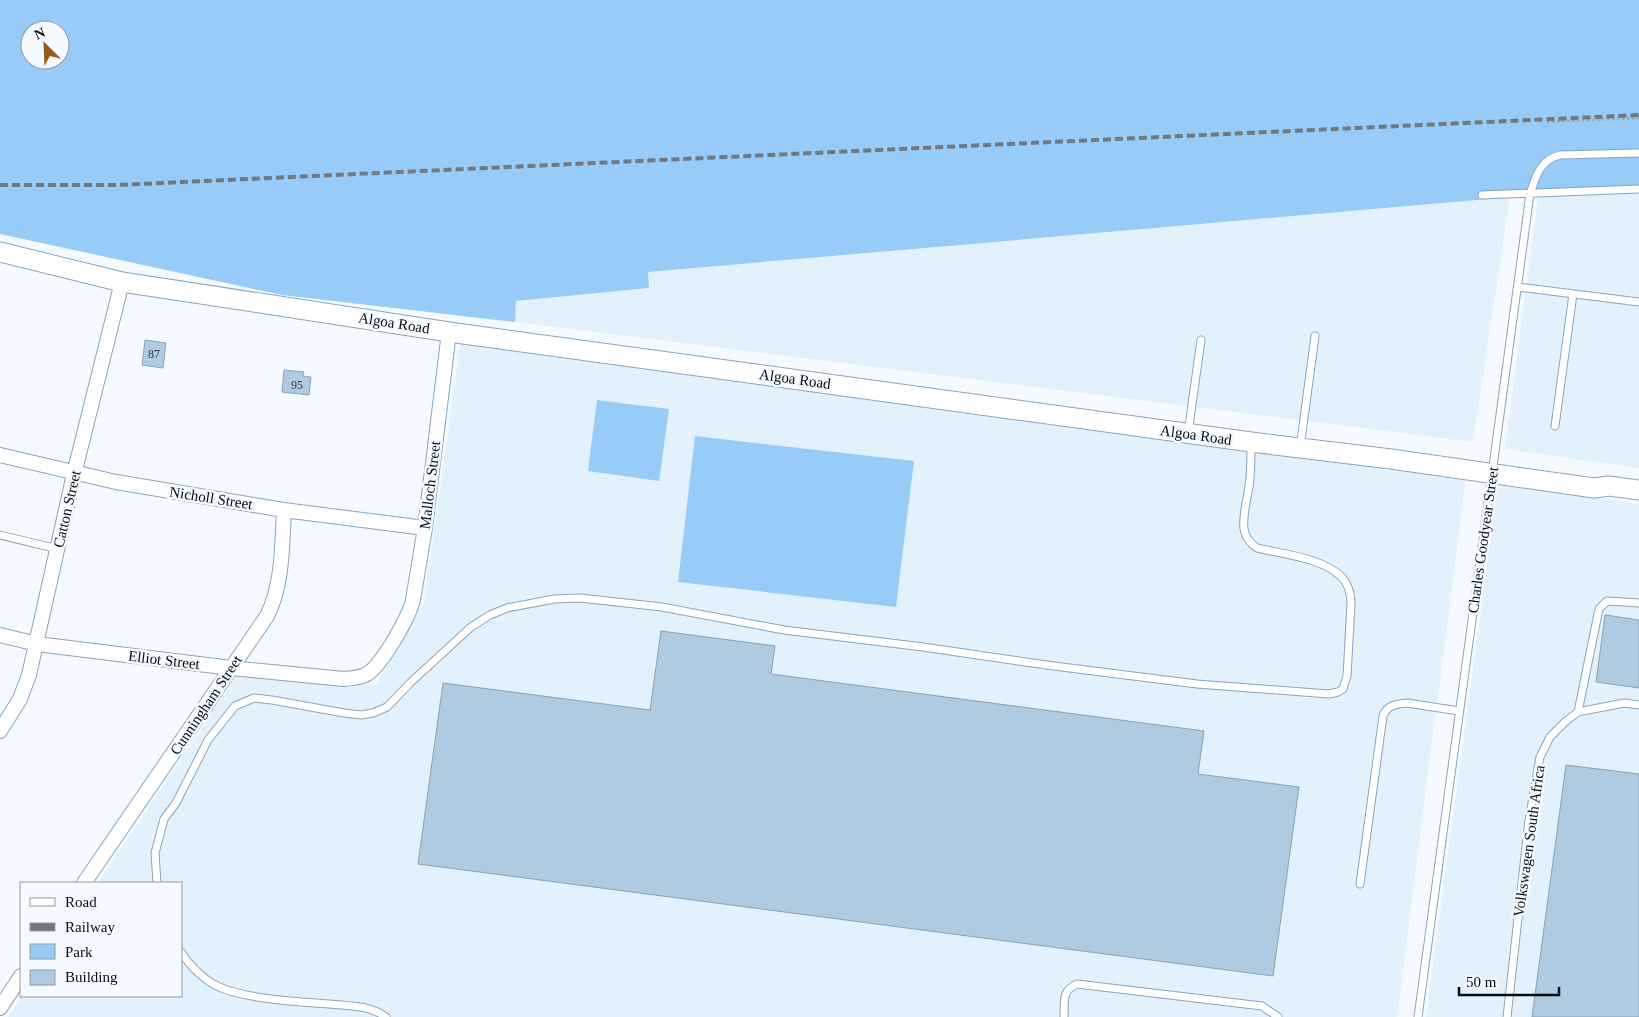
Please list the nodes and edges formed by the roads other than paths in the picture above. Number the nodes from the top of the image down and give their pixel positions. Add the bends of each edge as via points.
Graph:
1 (1639, 153) edge
2 (1639, 189) edge
3 (1530, 194) junction
4 (1482, 195) dead end
5 (0, 252) edge
6 (122, 282) junction
7 (1518, 287) junction
8 (1574, 294) junction
9 (1639, 302) edge
10 (449, 332) junction
11 (1316, 336) dead end
12 (1201, 340) dead end
13 (1555, 426) dead end
14 (1188, 434) junction
15 (1251, 442) junction
16 (1300, 448) junction
17 (0, 455) edge
18 (74, 474) junction
19 (1492, 474) junction
20 (1594, 488) junction
21 (1639, 490) edge
22 (1639, 502) edge
23 (284, 510) junction
24 (425, 528) junction
25 (0, 535) edge
26 (58, 549) junction
27 (1639, 603) edge
28 (398, 634) joint
29 (0, 635) edge
30 (37, 644) junction
31 (231, 668) junction
32 (1639, 705) edge
33 (1459, 711) junction
34 (1578, 712) junction
35 (0, 731) edge
36 (85, 882) edge
37 (157, 882) edge
38 (1360, 884) dead end
39 (182, 953) edge
40 (20, 978) edge
41 (0, 1008) edge
42 (386, 1017) edge
43 (1064, 1017) edge
44 (1278, 1017) edge
45 (1418, 1017) edge
46 (1508, 1017) edge

1 - 3 lane, Charles Goodyear Street via 1553,157 1542,165
2 - 3 lane
3 - 4 lane
3 - 7 lane, Charles Goodyear Street
5 - 6 street, Algoa Road
6 - 10 street, Algoa Road
6 - 18 street, Catton Street
7 - 8 lane
7 - 19 lane, Charles Goodyear Street
8 - 9 lane
8 - 13 lane
10 - 14 street, Algoa Road
10 - 24 street, Malloch Street
11 - 16 lane
12 - 14 lane
14 - 15 street, Algoa Road
15 - 16 street, Algoa Road
15 - 37 lane via 1244,518 1246,537 1257,548 1328,567 1347,584 1351,604 1347,676 1343,689 1338,692 1329,694 1178,682 784,630 662,607 554,598 490,614 471,627 387,707 373,713 344,713 254,698 235,706 208,740 176,803 164,819 155,853
16 - 19 street, Algoa Road
17 - 18 street, Nicholl Street
18 - 23 street, Nicholl Street
18 - 26 street, Catton Street
19 - 20 street, Algoa Road
19 - 33 lane, Charles Goodyear Street
20 - 21 street, Algoa Road via 1609,486
20 - 22 street, Algoa Road via 1607,497
23 - 24 street, Nicholl Street
23 - 31 street, Cunningham Street via 274,601
24 - 28 street, Malloch Street via 411,609
25 - 26 lane
26 - 30 street, Catton Street
27 - 34 lane via 1606,601 1599,610
28 - 31 street, Elliot Street via 376,666 368,674 358,677 344,679
29 - 30 street, Elliot Street
30 - 31 street, Elliot Street
30 - 35 street, Catton Street via 25,689
31 - 36 street, Cunningham Street
32 - 34 lane, Volkswagen South Africa via 1624,703
33 - 38 lane via 1407,703 1390,706 1382,716
33 - 45 lane, Charles Goodyear Street
34 - 46 lane, Volkswagen South Africa via 1550,737 1540,757 1529,820
39 - 42 lane via 201,975 217,986 278,999 362,1006
40 - 41 street
43 - 44 lane via 1065,992 1077,984 1262,1006

